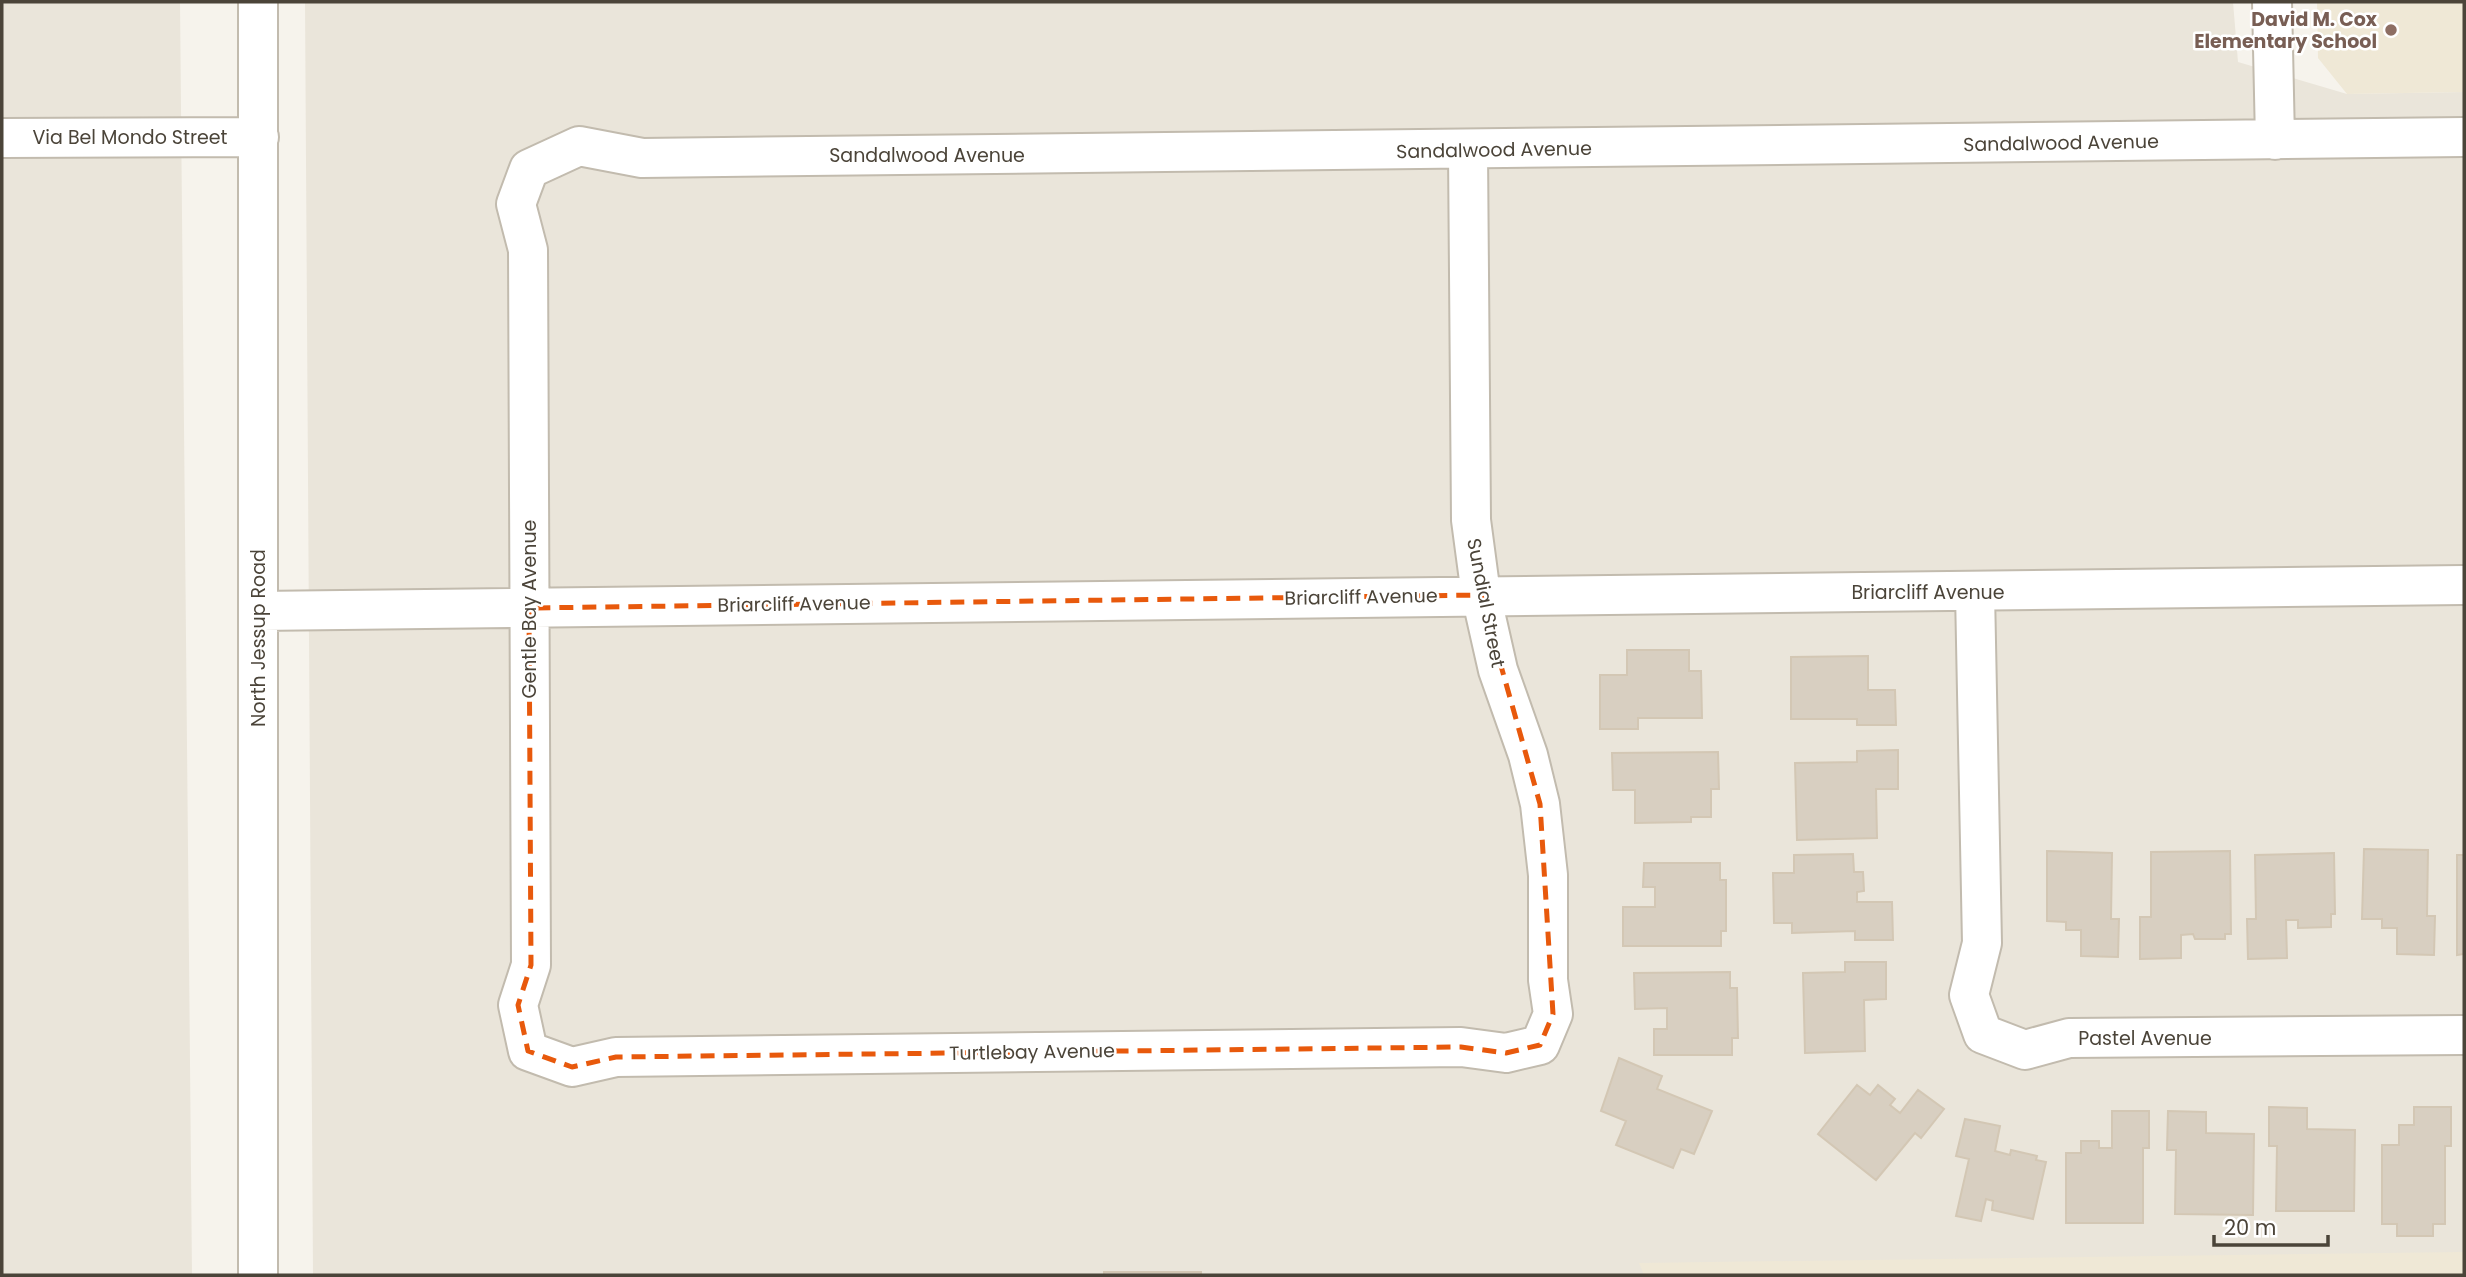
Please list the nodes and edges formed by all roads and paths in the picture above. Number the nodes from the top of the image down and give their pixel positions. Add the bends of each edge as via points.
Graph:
1 (258, 2) edge
2 (2272, 2) edge
3 (259, 137) junction
4 (2464, 137) edge
5 (2, 138) edge
6 (2275, 140) junction
7 (1468, 151) junction
8 (529, 169) joint
9 (2464, 585) edge
10 (1975, 592) junction
11 (1481, 595) junction
12 (529, 608) junction
13 (258, 611) junction
14 (2464, 1035) edge
15 (1540, 1045) joint
16 (528, 1051) joint
17 (258, 1275) edge

1 - 3 street, North Jessup Road
2 - 6 street
3 - 5 street, Via Bel Mondo Street
3 - 13 street, North Jessup Road
4 - 6 street, Sandalwood Avenue
6 - 7 street, Sandalwood Avenue
7 - 8 street, Sandalwood Avenue via 642,158 579,146
7 - 11 street, Sundial Street via 1471,520
8 - 12 street, Gentle Bay Avenue via 516,204 528,250
9 - 10 street, Briarcliff Avenue
10 - 11 street, Briarcliff Avenue
10 - 14 street, Pastel Avenue via 1982,943 1969,995 1983,1034 2025,1050 2069,1038
11 - 12 street, Briarcliff Avenue
11 - 15 street, Sundial Street via 1498,670 1540,804 1548,875 1548,980 1553,1014
12 - 13 street, Briarcliff Avenue
12 - 16 street, Gentle Bay Avenue via 531,965 518,1005
13 - 17 street, North Jessup Road
15 - 16 street, Turtlebay Avenue via 1506,1053 1461,1047 616,1057 572,1067

